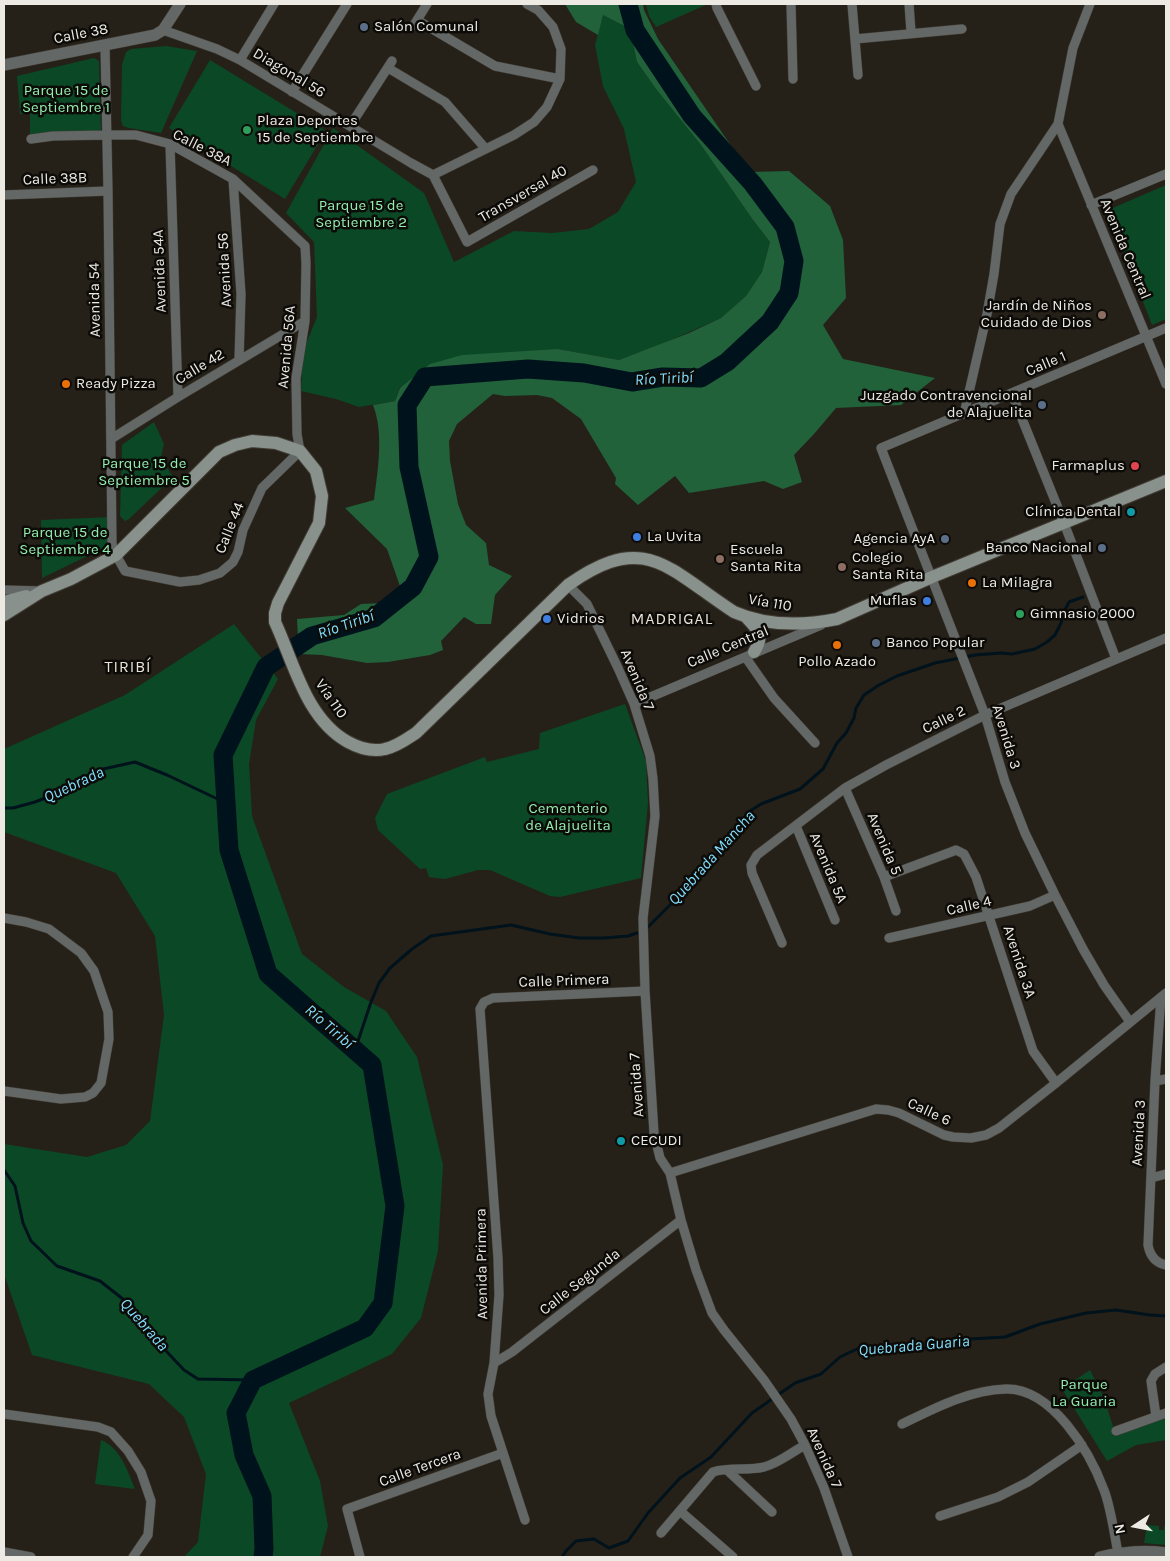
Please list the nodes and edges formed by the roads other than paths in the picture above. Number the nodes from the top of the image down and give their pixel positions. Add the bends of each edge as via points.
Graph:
1 (180, 4) edge
2 (274, 4) edge
3 (347, 4) edge
4 (427, 4) edge
5 (527, 4) edge
6 (716, 4) edge
7 (791, 4) edge
8 (852, 4) edge
9 (909, 4) edge
10 (1090, 4) edge
11 (962, 29) dead end
12 (163, 30) junction
13 (911, 32) junction
14 (855, 39) junction
15 (105, 45) junction
16 (240, 60) junction
17 (4, 65) edge
18 (858, 75) dead end
19 (560, 79) junction
20 (793, 79) dead end
21 (756, 86) dead end
22 (292, 92) junction
23 (1058, 124) junction
24 (350, 126) junction
25 (107, 134) junction
26 (31, 139) dead end
27 (170, 144) junction
28 (485, 148) junction
29 (593, 170) dead end
30 (1166, 174) edge
31 (433, 175) junction
32 (234, 180) junction
33 (108, 191) junction
34 (4, 195) edge
35 (1091, 205) junction
36 (305, 246) joint
37 (305, 321) junction
38 (1166, 328) edge
39 (1146, 336) junction
40 (239, 360) junction
41 (1166, 384) edge
42 (1012, 394) junction
43 (178, 397) junction
44 (964, 414) junction
45 (111, 439) junction
46 (881, 448) joint
47 (300, 451) junction
48 (1166, 481) edge
49 (1064, 523) junction
50 (116, 555) junction
51 (932, 577) junction
52 (568, 585) junction
53 (4, 590) edge
54 (42, 592) junction
55 (4, 602) edge
56 (4, 615) edge
57 (746, 617) junction
58 (837, 619) junction
59 (1166, 638) edge
60 (750, 655) junction
61 (1116, 659) junction
62 (634, 704) junction
63 (985, 715) junction
64 (815, 743) dead end
65 (845, 788) junction
66 (796, 826) junction
67 (884, 877) junction
68 (1055, 895) junction
69 (896, 911) dead end
70 (990, 915) junction
71 (4, 918) edge
72 (835, 920) dead end
73 (889, 938) dead end
74 (782, 943) dead end
75 (645, 991) junction
76 (1164, 995) edge
77 (484, 1002) joint
78 (1130, 1022) junction
79 (1166, 1079) edge
80 (1155, 1081) junction
81 (1056, 1083) junction
82 (4, 1091) edge
83 (670, 1173) junction
84 (1166, 1174) edge
85 (1151, 1178) junction
86 (681, 1220) junction
87 (1164, 1265) edge
88 (494, 1362) junction
89 (1166, 1367) edge
90 (1166, 1413) edge
91 (4, 1414) edge
92 (1156, 1416) junction
93 (902, 1424) dead end
94 (1116, 1431) dead end
95 (805, 1445) junction
96 (1082, 1445) junction
97 (502, 1453) junction
98 (727, 1470) junction
99 (680, 1511) junction
100 (772, 1512) dead end
101 (940, 1516) dead end
102 (525, 1520) dead end
103 (661, 1533) dead end
104 (4, 1552) edge
105 (1118, 1553) junction
106 (1166, 1553) edge
107 (846, 1556) edge
108 (31, 1557) edge
109 (133, 1557) edge
110 (360, 1557) edge
111 (733, 1557) edge
112 (1100, 1557) edge

1 - 12 street
2 - 16 street
3 - 22 street
4 - 19 street via 415,23 495,66
5 - 19 street via 538,10 553,26 560,49
6 - 21 street
7 - 20 street
8 - 14 street
9 - 13 street
10 - 23 street via 1073,48
11 - 13 street
12 - 15 street, Calle 38 via 155,35
12 - 16 street, Diagonal 56
13 - 14 street
14 - 18 street
15 - 17 street, Calle 38
15 - 25 street, Avenida 54
16 - 22 street, Diagonal 56
19 - 28 street via 547,107 534,122
22 - 24 street, Diagonal 56
23 - 35 street, Avenida Central
23 - 44 street via 1011,194 1000,224 994,274
24 - 28 street via 390,65 445,102
24 - 31 street, Diagonal 56
25 - 26 street, Calle 38A
25 - 27 street, Calle 38A via 136,135
25 - 33 street, Avenida 54
27 - 32 street, Calle 38A
27 - 43 street, Avenida 54A
28 - 31 street
29 - 31 street, Transversal 40 via 467,242
30 - 35 street
32 - 36 street, Calle 38A
32 - 40 street, Avenida 56 via 241,294
33 - 34 street, Calle 38B
33 - 45 street, Avenida 54
35 - 39 street, Avenida Central
36 - 37 street, Avenida 56A
37 - 40 street, Calle 42
37 - 47 street, Avenida 56A via 296,378
38 - 39 street, Calle 1
39 - 41 street, Avenida Central
39 - 42 street, Calle 1
40 - 43 street, Calle 42
42 - 44 street, Calle 1
42 - 49 street
43 - 45 street, Calle 42
44 - 46 street, Calle 1
45 - 50 street, Avenida 54 via 112,544
46 - 51 street, Avenida 3
47 - 50 main road via 252,441 219,452
47 - 50 street, Calle 44 via 262,488 243,530 236,557 220,573 180,582 153,578 125,571
47 - 52 main road, Vía 110 via 316,471 322,496 319,523 278,603 275,613 277,626 299,682 314,708 334,733 358,747 386,749 416,733
48 - 49 main road, Calle Central
49 - 51 main road, Calle Central
49 - 61 street
50 - 54 main road
51 - 58 main road, Calle Central
51 - 63 street, Avenida 3
52 - 57 main road, Vía 110 via 606,563 641,557 669,568
52 - 62 street, Avenida 7 via 587,604
53 - 54 street
54 - 55 main road
54 - 56 main road
57 - 58 main road, Vía 110 via 797,624
57 - 60 main road via 760,638
58 - 60 street, Calle Central
59 - 61 street, Calle 2
60 - 62 street, Calle Central
60 - 64 street via 774,698
61 - 63 street, Calle 2
62 - 75 street, Avenida 7 via 650,756 655,816 643,918
63 - 65 street, Calle 2
63 - 68 street, Avenida 3 via 1005,782
65 - 66 street, Calle 2
65 - 67 street, Avenida 5
66 - 72 street, Avenida 5A
66 - 74 street, Calle 2 via 757,855 752,865 752,873
67 - 69 street, Avenida 5
67 - 70 street, Avenida 3A via 956,850 968,860
68 - 70 street, Calle 4 via 1030,906
68 - 78 street, Avenida 3 via 1104,985
70 - 73 street, Calle 4
70 - 81 street, Avenida 3A via 1033,1051
71 - 82 street via 49,929 81,953 94,971 108,1012 109,1039 101,1083 85,1097 61,1099
75 - 77 street, Calle Primera via 493,998
75 - 83 street, Avenida 7 via 654,1132 660,1158
76 - 78 street, Calle 6
76 - 80 street, Avenida 3
77 - 88 street, Avenida Primera via 480,1009 499,1267
78 - 81 street, Calle 6
79 - 80 street
80 - 85 street, Avenida 3
81 - 83 street, Calle 6 via 999,1128 978,1137 953,1138 899,1113 876,1110
83 - 86 street, Avenida 7
84 - 85 street
85 - 87 street, Avenida 3 via 1148,1245 1153,1257
86 - 88 street, Calle Segunda via 512,1352
86 - 95 street, Avenida 7 via 712,1313 764,1380
88 - 97 street, Avenida Primera via 488,1394
89 - 92 street via 1151,1381
90 - 92 street
91 - 109 street via 98,1427 111,1432 141,1472 150,1501 148,1534
92 - 94 street
93 - 96 street via 977,1392 1008,1389 1038,1399 1051,1408
95 - 98 street via 772,1464
95 - 107 street, Avenida 7 via 824,1488
96 - 101 street via 998,1496
96 - 105 street via 1105,1491
97 - 102 street, Avenida Primera
97 - 110 street, Calle Tercera via 347,1509
98 - 99 street via 713,1472
98 - 100 street
99 - 103 street
99 - 111 street
104 - 108 street
105 - 106 street
105 - 112 street

